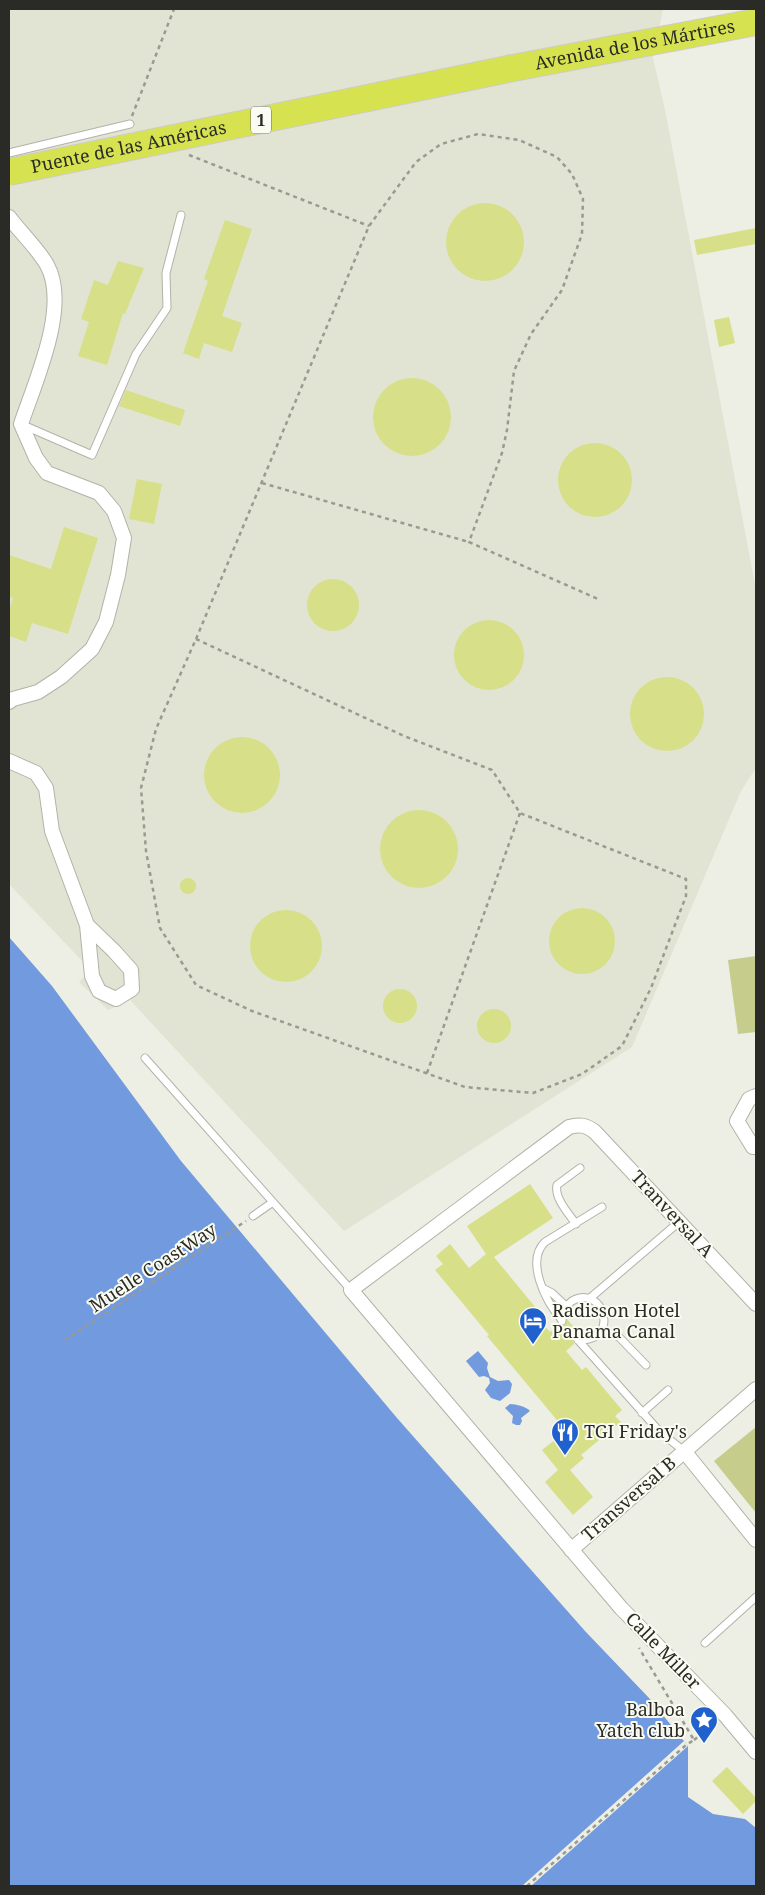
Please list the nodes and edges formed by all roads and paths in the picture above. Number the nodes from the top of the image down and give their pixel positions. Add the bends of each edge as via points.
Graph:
1 (174, 9) edge
2 (756, 22) edge
3 (513, 68) joint
4 (130, 124) joint
5 (9, 153) edge
6 (187, 155) dead end
7 (9, 172) edge
8 (181, 215) dead end
9 (9, 218) edge
10 (369, 226) junction
11 (21, 424) junction
12 (262, 483) junction
13 (469, 542) junction
14 (598, 599) dead end
15 (196, 639) junction
16 (9, 702) edge
17 (9, 762) edge
18 (520, 813) junction
19 (87, 925) junction
20 (145, 1058) dead end
21 (427, 1073) junction
22 (756, 1096) edge
23 (756, 1147) edge
24 (580, 1168) dead end
25 (273, 1202) junction
26 (602, 1208) dead end
27 (254, 1216) joint
28 (679, 1222) junction
29 (576, 1224) junction
30 (544, 1289) junction
31 (351, 1290) junction
32 (589, 1299) junction
33 (756, 1304) edge
34 (566, 1306) junction
35 (602, 1329) junction
36 (66, 1340) dead end
37 (646, 1365) dead end
38 (756, 1389) edge
39 (668, 1390) dead end
40 (642, 1413) junction
41 (684, 1450) junction
42 (756, 1540) edge
43 (571, 1550) junction
44 (756, 1597) edge
45 (634, 1640) dead end
46 (705, 1643) dead end
47 (725, 1715) junction
48 (694, 1740) junction
49 (756, 1752) edge
50 (527, 1886) edge

1 - 4 path
2 - 3 highway, Avenida de los Mártires / 1
3 - 7 highway, Puente de las Américas / 1, bridge
4 - 5 lane
6 - 10 path
8 - 11 lane via 166,273 167,308 136,354 92,455
9 - 11 street via 47,265 55,286 56,303 51,334
10 - 12 path
10 - 13 path via 416,162 441,144 478,134 519,140 557,157 572,174 583,199 582,234 562,290 531,334 514,371 502,453
11 - 16 street via 36,458 47,473 99,494 114,511 124,538 106,622 92,649 61,677 38,692
12 - 13 path
12 - 15 path
13 - 14 path
15 - 18 path via 404,736 492,770
15 - 21 path via 156,728 141,788 146,851 160,928 196,985 252,1011
17 - 19 street via 36,773 46,788 52,831
18 - 21 path
18 - 21 path via 686,879 686,896 650,988 622,1046 582,1074 533,1093 465,1087
19 - 19 street via 92,976 99,991 116,999 132,989 130,970
20 - 25 lane
22 - 23 street via 749,1098 737,1121
24 - 29 lane via 556,1189
25 - 27 lane
25 - 31 lane
26 - 29 lane
27 - 36 path, Muelle CoastWay
28 - 31 street, Tranversal A via 595,1132 587,1126 578,1125 569,1127
28 - 32 lane
28 - 33 street, Tranversal A
29 - 30 lane via 540,1247 536,1265
30 - 34 lane
30 - 34 lane via 562,1321
31 - 43 street, Calle Miller
32 - 34 lane via 578,1298
32 - 35 lane via 603,1311
35 - 37 lane via 619,1337
35 - 40 lane via 592,1339 578,1340
38 - 41 street, Transversal B
39 - 40 lane
40 - 41 lane
41 - 42 street
41 - 43 street, Transversal B
43 - 47 street, Calle Miller via 621,1608
44 - 46 lane
45 - 48 path
47 - 48 path
47 - 49 street, Calle Miller
48 - 50 path

